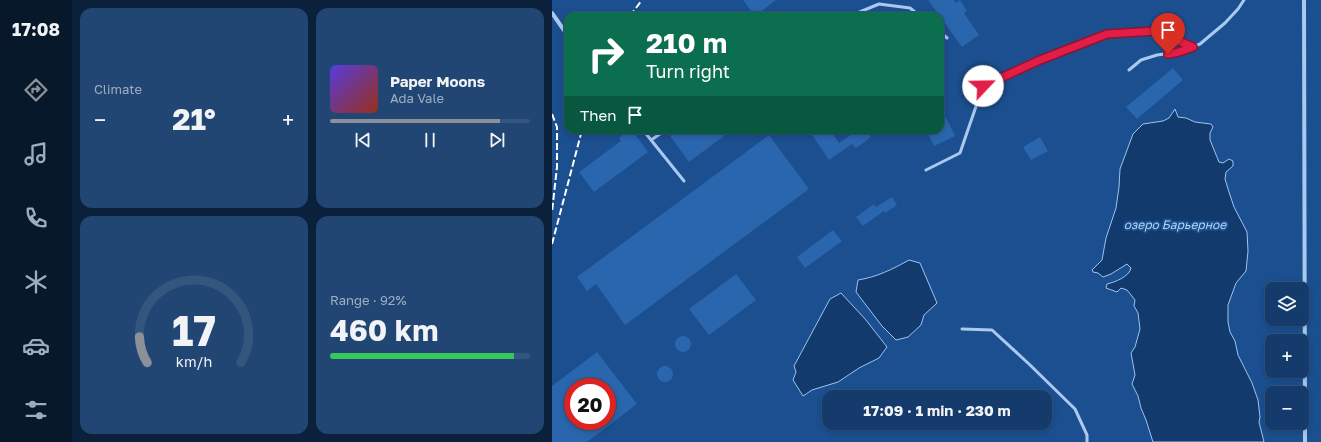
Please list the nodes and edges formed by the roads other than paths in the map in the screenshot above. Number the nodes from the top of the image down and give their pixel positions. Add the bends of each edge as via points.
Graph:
1 (1244, 0) edge
2 (1304, 0) edge
3 (861, 12) edge
4 (915, 12) edge
5 (552, 13) edge
6 (564, 30) edge
7 (944, 35) edge
8 (947, 38) dead end
9 (1193, 47) junction
10 (1129, 70) dead end
11 (647, 134) edge
12 (660, 134) edge
13 (652, 140) junction
14 (926, 170) dead end
15 (684, 181) dead end
16 (962, 329) dead end
17 (1087, 442) edge
18 (1305, 442) edge

1 - 9 lane via 1225,23
2 - 18 street
3 - 4 lane via 879,4 910,8
5 - 6 street
7 - 8 lane
9 - 10 lane via 1141,60
9 - 14 lane via 1156,31 1107,34 983,86 960,153
11 - 13 lane
12 - 13 lane
13 - 15 lane
16 - 17 lane via 992,330 1075,409

